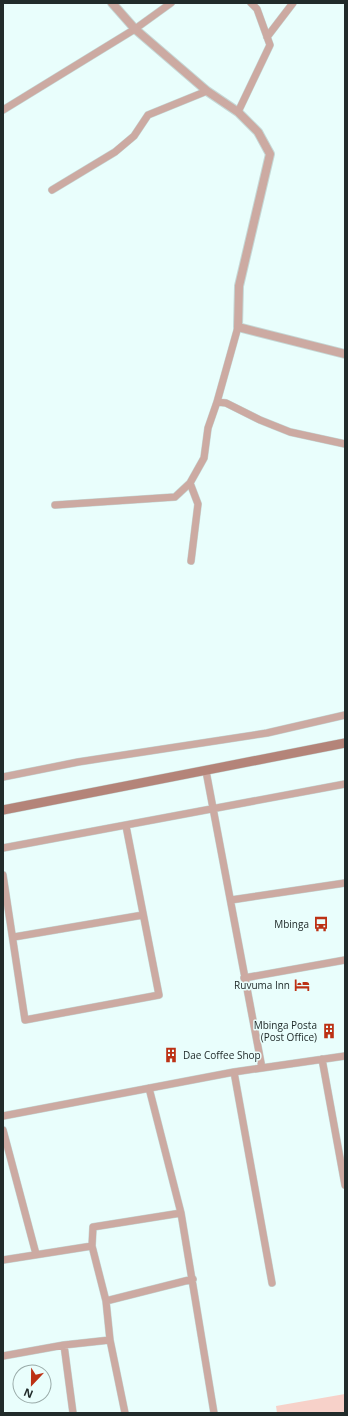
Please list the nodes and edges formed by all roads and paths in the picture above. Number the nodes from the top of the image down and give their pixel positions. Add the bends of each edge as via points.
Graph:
1 (112, 3) edge
2 (171, 3) edge
3 (251, 3) edge
4 (293, 3) edge
5 (135, 29) junction
6 (267, 37) junction
7 (207, 91) junction
8 (3, 110) edge
9 (238, 112) junction
10 (52, 190) dead end
11 (238, 327) junction
12 (345, 354) edge
13 (217, 402) junction
14 (345, 444) edge
15 (190, 483) junction
16 (54, 505) dead end
17 (191, 561) dead end
18 (345, 715) edge
19 (345, 743) edge
20 (206, 771) junction
21 (3, 777) edge
22 (345, 784) edge
23 (214, 809) junction
24 (3, 810) edge
25 (126, 826) junction
26 (3, 848) edge
27 (3, 875) edge
28 (345, 883) edge
29 (231, 900) junction
30 (143, 915) junction
31 (14, 937) junction
32 (345, 960) edge
33 (244, 978) junction
34 (345, 1056) edge
35 (322, 1059) junction
36 (262, 1068) junction
37 (234, 1072) junction
38 (149, 1088) junction
39 (3, 1116) edge
40 (3, 1130) edge
41 (345, 1185) edge
42 (181, 1213) junction
43 (92, 1246) junction
44 (36, 1254) junction
45 (3, 1260) edge
46 (193, 1279) junction
47 (272, 1283) dead end
48 (106, 1300) junction
49 (110, 1340) junction
50 (64, 1345) junction
51 (3, 1356) edge
52 (73, 1413) edge
53 (125, 1413) edge
54 (214, 1413) edge

1 - 5 street
2 - 5 street
3 - 6 street via 257,9
4 - 6 street
5 - 7 street
5 - 8 street
6 - 9 street via 270,45
7 - 9 street
7 - 10 street via 148,115 134,136 115,152
9 - 11 street via 258,132 270,154 239,286
11 - 12 street
11 - 13 street
13 - 14 street via 226,403 290,432
13 - 15 street via 208,428 204,458
15 - 16 street via 174,497
15 - 17 street via 198,504
18 - 21 street via 267,733 78,762
19 - 20 main road
20 - 23 street
20 - 24 main road
22 - 23 street
23 - 25 street
23 - 29 street
25 - 26 street
25 - 30 street
27 - 31 street
28 - 29 street
29 - 33 street
30 - 31 street
30 - 31 street via 159,996 25,1020
32 - 33 street
33 - 36 street
34 - 35 street
35 - 36 street
35 - 41 street
36 - 37 street
37 - 38 street
37 - 47 street
38 - 39 street
38 - 42 street
40 - 44 street
42 - 43 street via 93,1227
42 - 46 street
43 - 44 street
43 - 48 street
44 - 45 street
46 - 48 street
46 - 54 street
48 - 49 street
49 - 50 street
49 - 53 street
50 - 51 street
50 - 52 street

